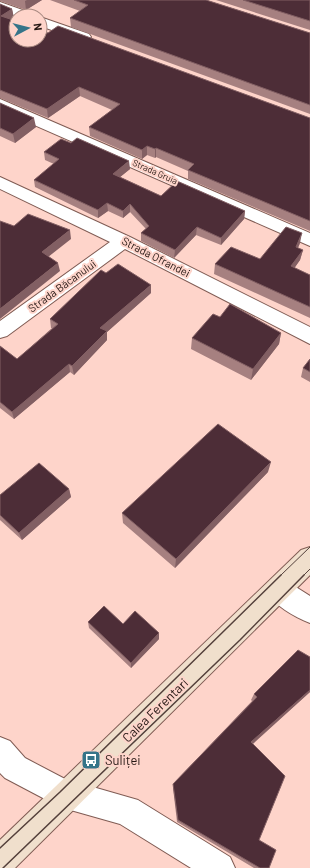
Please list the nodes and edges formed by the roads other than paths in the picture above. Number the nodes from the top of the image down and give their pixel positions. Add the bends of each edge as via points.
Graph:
1 (48, 24) edge
2 (100, 43) edge
3 (0, 104) edge
4 (0, 182) edge
5 (310, 240) edge
6 (124, 241) junction
7 (0, 331) edge
8 (310, 336) edge
9 (310, 558) edge
10 (279, 590) junction
11 (310, 611) edge
12 (0, 751) edge
13 (68, 794) junction
14 (0, 861) edge
15 (219, 868) edge

1 - 2 street
3 - 5 street, Strada Gruia
4 - 6 street, Strada Ofrandei
6 - 7 street, Strada Băcanului
6 - 8 street, Strada Ofrandei
9 - 10 main road, Calea Ferentari
10 - 11 street
10 - 13 main road, Calea Ferentari
12 - 13 street via 15,768
13 - 14 main road, Calea Ferentari
13 - 15 street via 127,811

